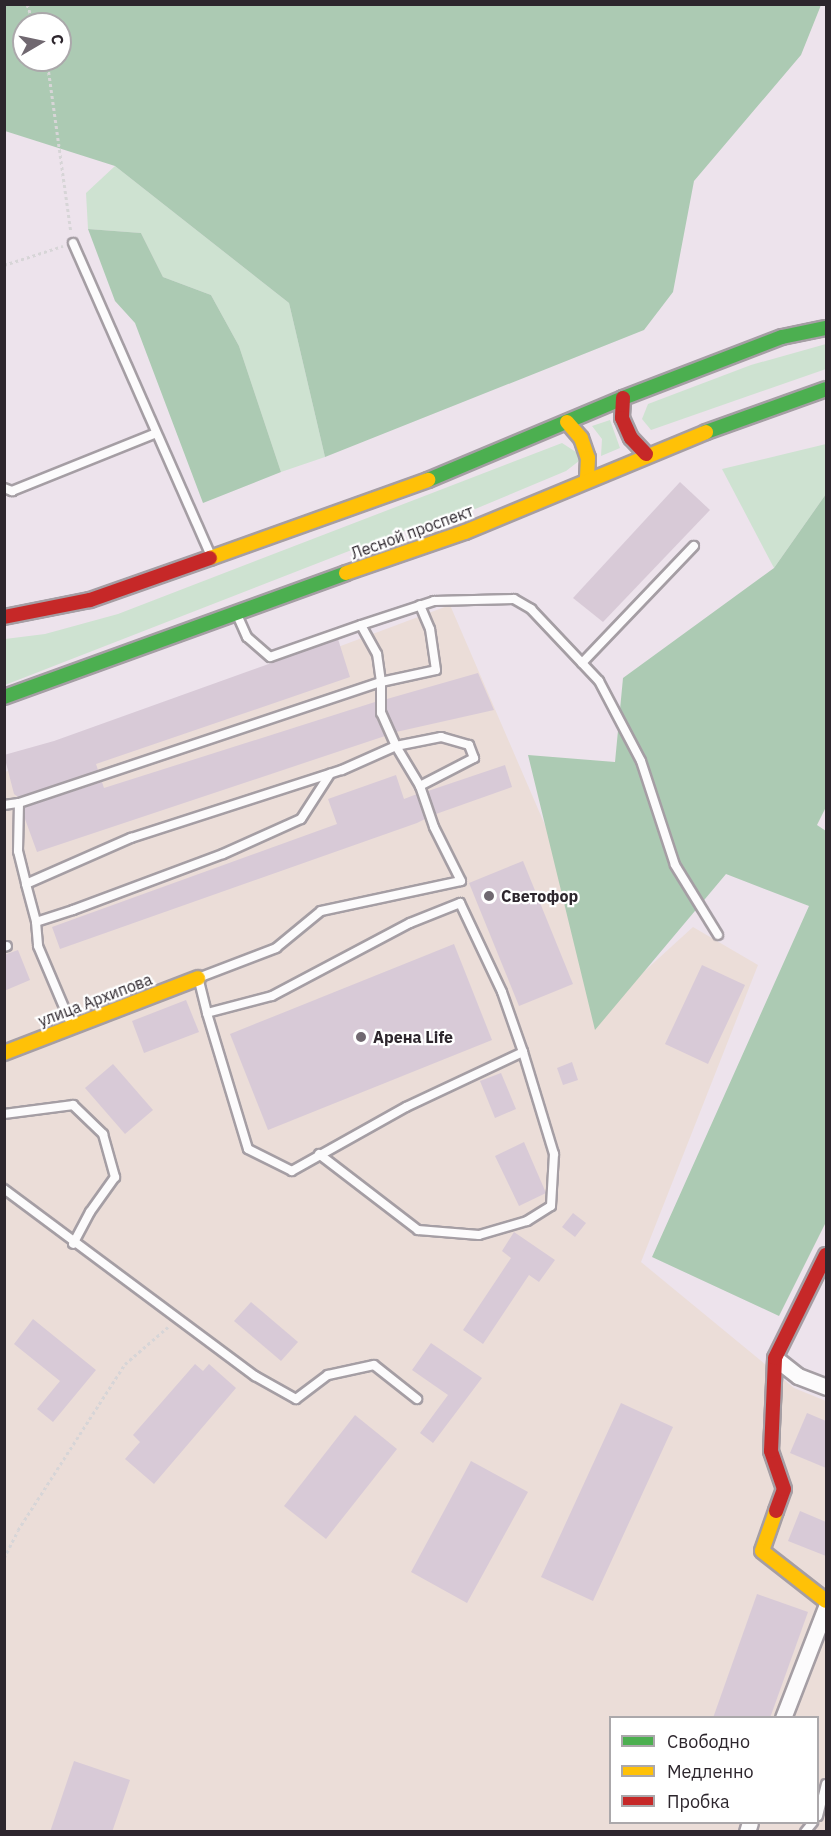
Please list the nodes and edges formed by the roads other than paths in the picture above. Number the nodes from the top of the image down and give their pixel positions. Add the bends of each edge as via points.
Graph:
1 (73, 243) road end
2 (826, 328) edge
3 (826, 389) edge
4 (623, 398) junction
5 (567, 422) junction
6 (156, 433) junction
7 (646, 454) junction
8 (587, 479) junction
9 (4, 488) edge
10 (694, 546) dead end
11 (212, 557) junction
12 (420, 605) junction
13 (235, 611) junction
14 (4, 617) edge
15 (361, 625) junction
16 (582, 663) junction
17 (381, 682) junction
18 (4, 698) edge
19 (396, 747) junction
20 (330, 774) junction
21 (420, 786) junction
22 (19, 803) junction
23 (4, 804) edge
24 (26, 884) junction
25 (36, 922) junction
26 (718, 935) dead end
27 (198, 978) junction
28 (207, 1013) junction
29 (72, 1026) junction
30 (523, 1052) junction
31 (4, 1053) edge
32 (4, 1114) edge
33 (319, 1154) junction
34 (4, 1189) edge
35 (74, 1244) junction
36 (826, 1255) edge
37 (775, 1358) junction
38 (826, 1387) edge
39 (417, 1399) dead end
40 (826, 1602) edge
41 (826, 1607) edge
42 (784, 1716) edge
43 (826, 1784) edge
44 (819, 1812) edge

1 - 6 lane
2 - 4 main road via 782,337
3 - 7 main road, Лесной проспект
4 - 5 main road
4 - 7 main road via 622,418 630,438
5 - 8 main road via 581,438 588,458
5 - 11 main road via 443,475
6 - 9 lane via 12,491
6 - 11 lane
7 - 8 main road, Лесной проспект
8 - 13 main road, Лесной проспект via 465,532
10 - 16 lane
11 - 14 main road via 90,600
12 - 15 lane
12 - 16 lane via 514,599 531,609
12 - 17 lane via 430,629 436,670
13 - 15 lane via 247,637 270,657
13 - 18 main road, Лесной проспект
15 - 17 lane via 377,654
16 - 26 lane via 599,681 640,761 675,865
17 - 19 lane via 381,713
17 - 22 lane
19 - 20 lane
19 - 21 lane
19 - 21 lane via 441,737 469,745 474,759
20 - 24 lane via 131,838
20 - 25 lane via 301,819 223,854
21 - 27 lane via 434,827 461,881 321,911 276,948
22 - 23 lane
22 - 24 lane via 18,851
24 - 25 lane
25 - 29 lane via 38,946
27 - 28 lane
27 - 29 main road, улица Архипова
28 - 30 lane via 272,996 410,923 460,903 502,992
28 - 33 lane via 249,1149 292,1170
29 - 31 main road, улица Архипова
30 - 33 lane via 406,1107
30 - 33 lane via 554,1154 551,1206 527,1221 478,1235 418,1230
32 - 35 lane via 73,1105 103,1134 115,1177 90,1212
34 - 35 lane
35 - 39 lane via 255,1376 296,1399 328,1375 374,1365
36 - 37 main road
37 - 38 street via 798,1376
37 - 40 main road via 771,1450 784,1489 762,1551
41 - 42 street
43 - 44 lane

